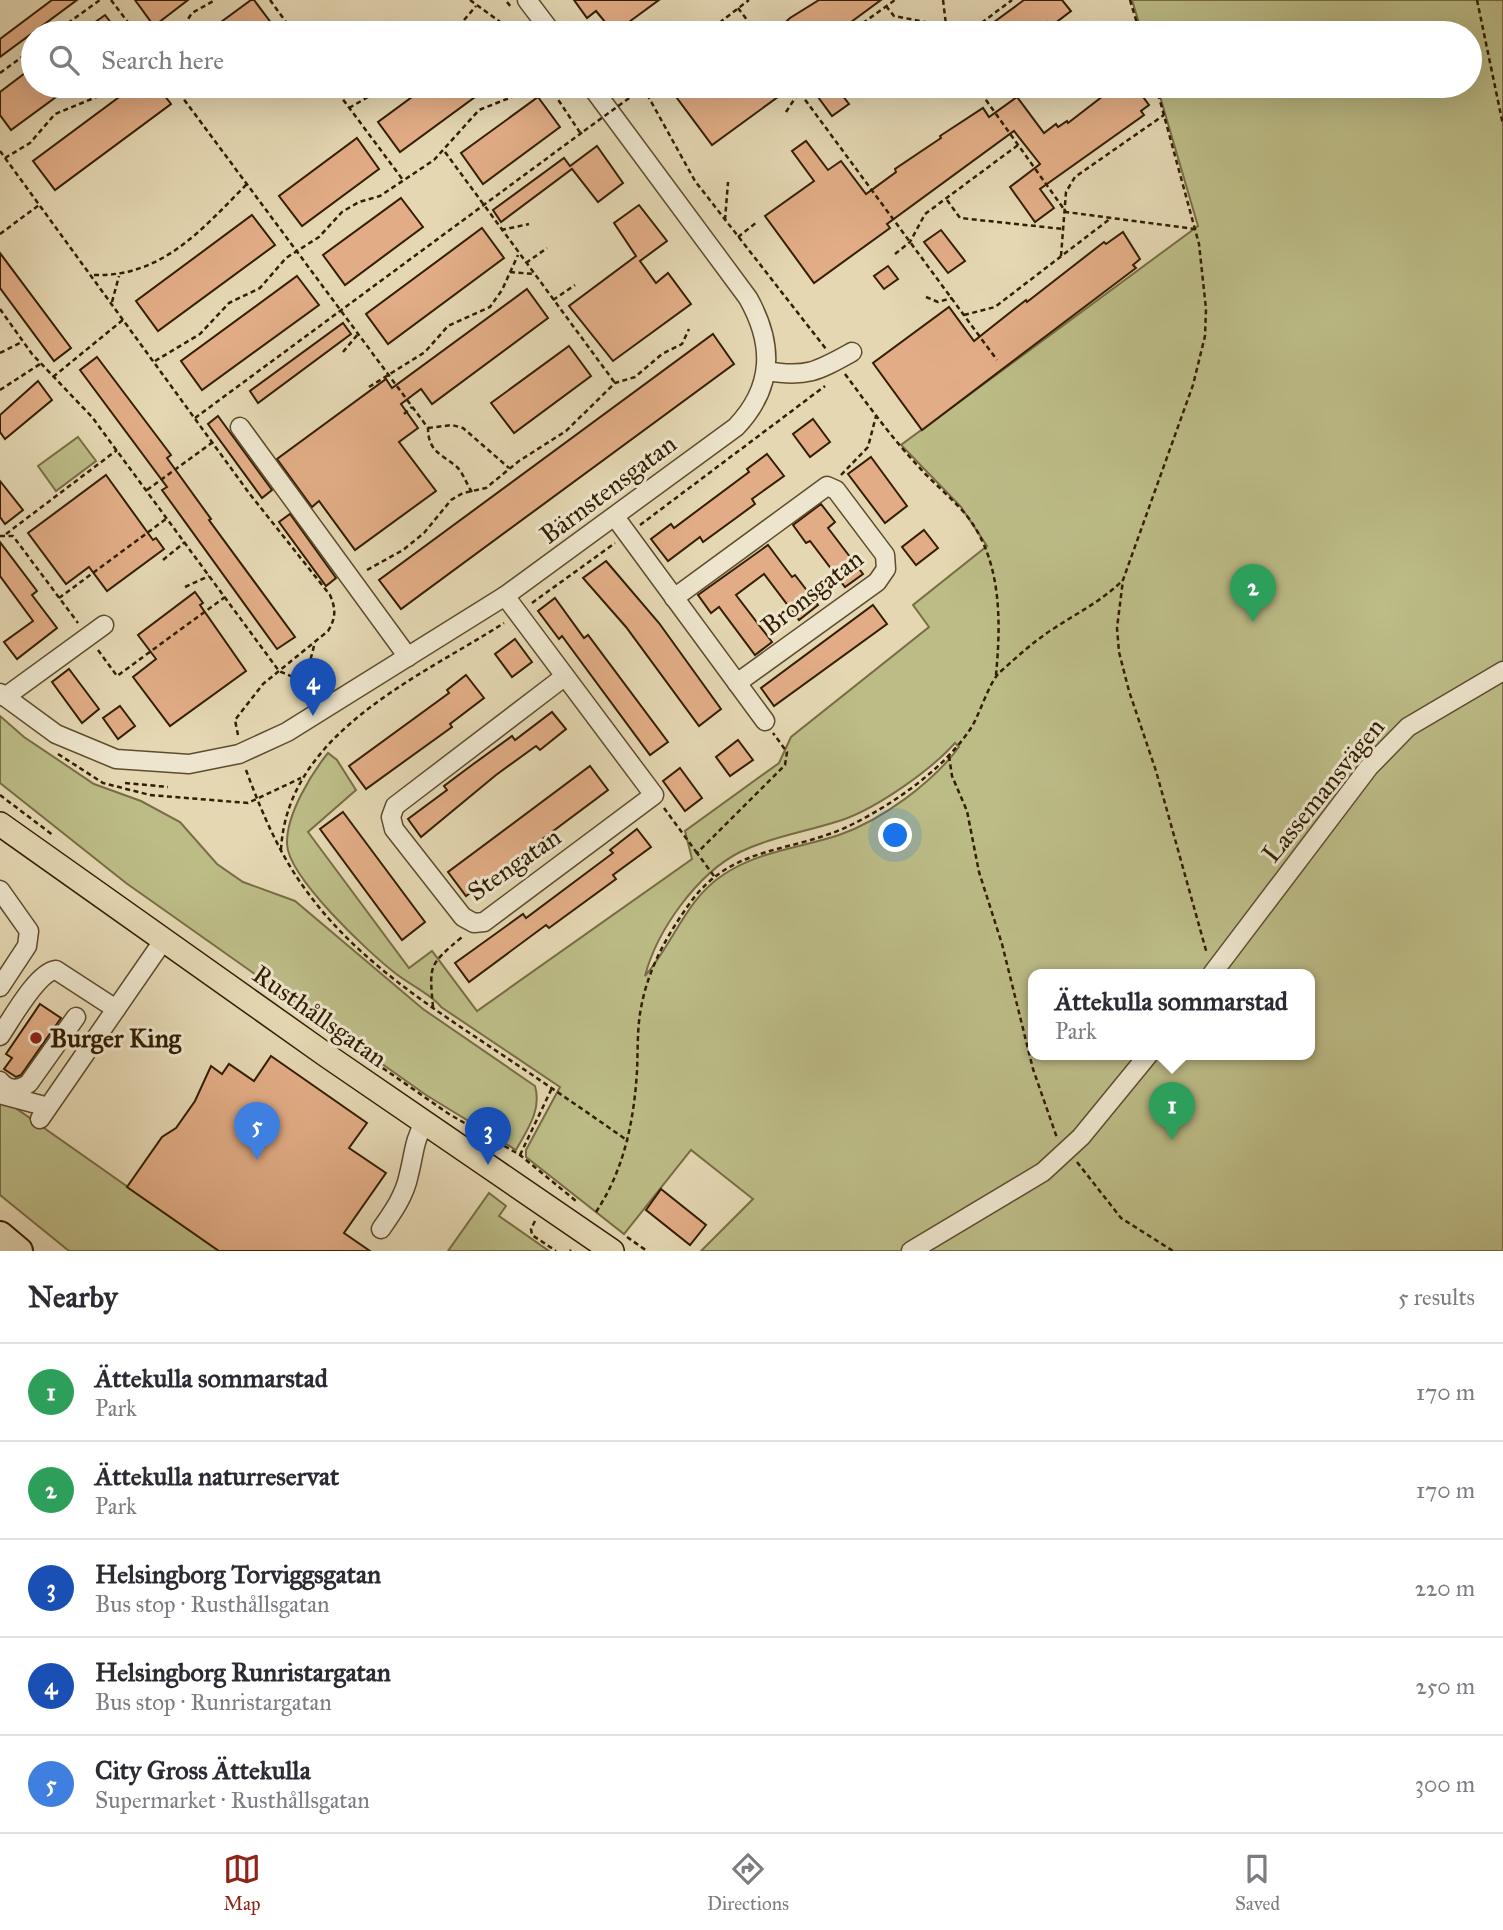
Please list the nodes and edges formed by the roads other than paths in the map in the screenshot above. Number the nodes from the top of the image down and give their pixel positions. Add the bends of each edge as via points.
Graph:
1 (527, 0) edge
2 (543, 21) edge
3 (600, 98) edge
4 (852, 352) dead end
5 (767, 371) junction
6 (240, 427) dead end
7 (615, 517) junction
8 (505, 596) junction
9 (674, 598) junction
10 (104, 625) dead end
11 (408, 657) junction
12 (1503, 671) edge
13 (564, 677) junction
14 (737, 682) junction
15 (2, 695) edge
16 (765, 721) road end
17 (0, 824) edge
18 (0, 890) edge
19 (163, 941) junction
20 (1215, 969) edge
21 (65, 975) junction
22 (0, 987) edge
23 (116, 1009) junction
24 (76, 1017) dead end
25 (0, 1036) edge
26 (0, 1051) edge
27 (1144, 1060) edge
28 (0, 1082) edge
29 (0, 1093) edge
30 (425, 1122) junction
31 (381, 1228) dead end
32 (0, 1237) edge
33 (619, 1244) edge
34 (18, 1251) edge
35 (911, 1251) edge

1 - 2 street
3 - 5 street, Bärnstensgatan via 748,298 764,334
4 - 5 street via 839,367 804,375
5 - 7 street, Bärnstensgatan via 758,399 736,427
6 - 11 street
7 - 8 street, Bärnstensgatan
7 - 9 street
8 - 11 street, Bärnstensgatan
8 - 13 street
9 - 14 street
9 - 14 street, Bronsgatan via 827,486 836,490 885,555 886,569 877,582
10 - 15 street
11 - 15 street, Bärnstensgatan via 264,744 227,758 188,764 134,762 93,751 43,726
12 - 20 street, Lassemansvägen via 1408,727
13 - 13 street, Stengatan via 392,812 394,828 463,917 474,923 484,922 654,794
14 - 16 street
17 - 19 main road, Rusthållsgatan
18 - 22 street via 29,932 27,946
19 - 23 street
19 - 30 main road, Rusthållsgatan
21 - 23 street
21 - 25 street via 56,970 43,975
21 - 26 street via 48,981
23 - 29 street via 44,1113 32,1101 12,1100
24 - 28 street via 29,1083 11,1089
27 - 35 street via 1068,1150 1043,1172
30 - 31 street via 416,1137 399,1203
30 - 33 main road, Rusthållsgatan
32 - 34 highway

